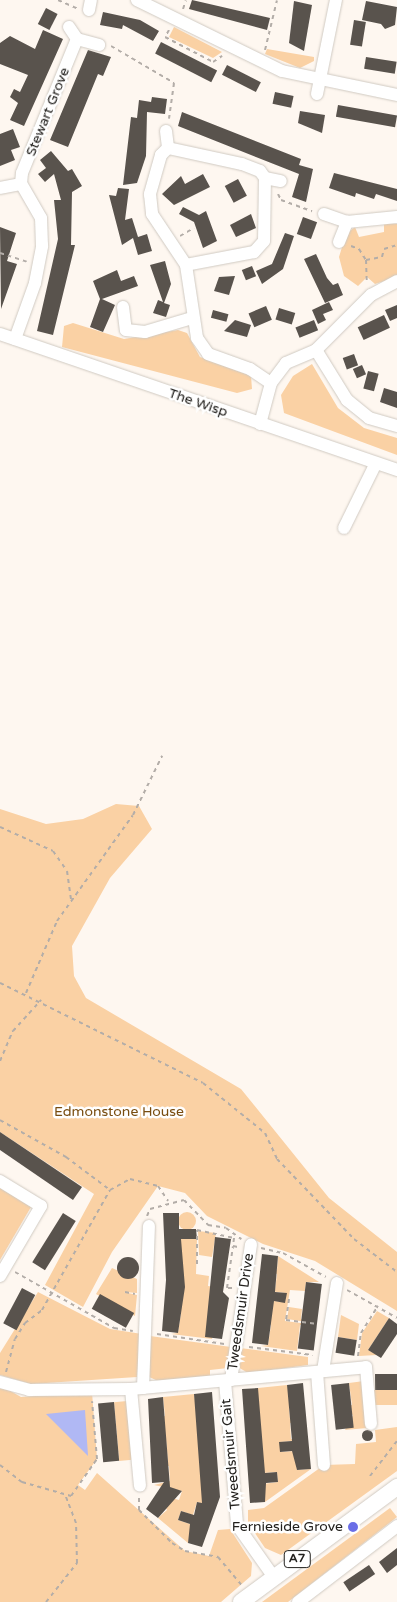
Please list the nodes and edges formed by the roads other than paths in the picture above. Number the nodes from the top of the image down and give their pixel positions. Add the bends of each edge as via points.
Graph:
1 (137, 0) edge
2 (336, 0) edge
3 (69, 27) dead end
4 (77, 39) junction
5 (102, 44) road end
6 (319, 80) junction
7 (317, 94) dead end
8 (397, 95) edge
9 (166, 131) road end
10 (168, 148) junction
11 (265, 178) junction
12 (281, 182) road end
13 (22, 184) junction
14 (0, 188) edge
15 (324, 214) road end
16 (397, 217) edge
17 (346, 222) junction
18 (339, 242) road end
19 (186, 264) junction
20 (397, 281) edge
21 (123, 307) dead end
22 (192, 318) junction
23 (0, 334) edge
24 (15, 339) junction
25 (316, 350) junction
26 (271, 382) junction
27 (260, 424) junction
28 (397, 426) edge
29 (376, 463) junction
30 (397, 470) edge
31 (344, 528) dead end
32 (0, 1180) edge
33 (149, 1226) road end
34 (251, 1246) road end
35 (3, 1271) edge
36 (337, 1283) road end
37 (320, 1371) junction
38 (228, 1381) junction
39 (1, 1383) edge
40 (137, 1388) junction
41 (371, 1424) dead end
42 (324, 1465) dead end
43 (140, 1486) road end
44 (397, 1487) edge
45 (397, 1526) edge
46 (273, 1576) junction
47 (245, 1599) edge
48 (298, 1602) edge

1 - 6 street via 262,62
2 - 6 street
3 - 4 street
4 - 5 street
4 - 13 street, Stewart Grove
6 - 7 street
6 - 8 street
9 - 10 street
10 - 11 street via 242,164 260,171
10 - 19 street via 161,155 150,194 152,214
11 - 12 street
11 - 19 street via 264,241 254,252
13 - 14 street
13 - 24 street via 41,218 39,266
15 - 17 street
16 - 17 street
17 - 18 street
19 - 22 street
20 - 25 street via 371,295
21 - 22 street via 126,330 145,332
22 - 26 street via 208,354 250,369
23 - 24 street, The Wisp
24 - 27 street, The Wisp
25 - 26 street via 286,362
25 - 28 street via 347,400 368,418
26 - 27 street
27 - 29 street, The Wisp
29 - 30 street, The Wisp
29 - 31 street
32 - 35 street via 41,1206
33 - 40 street via 145,1332
34 - 38 street, Tweedsmuir Drive
36 - 37 street via 326,1357
37 - 38 street, Tweedsmuir Drive
37 - 41 street, Tweedsmuir Drive via 366,1367
37 - 42 street
38 - 40 street, Tweedsmuir Drive
38 - 46 street, Tweedsmuir Gait via 237,1525
39 - 40 street, Tweedsmuir Drive via 29,1390
40 - 43 street
44 - 46 main road, A7
45 - 48 street
46 - 47 main road, A7

